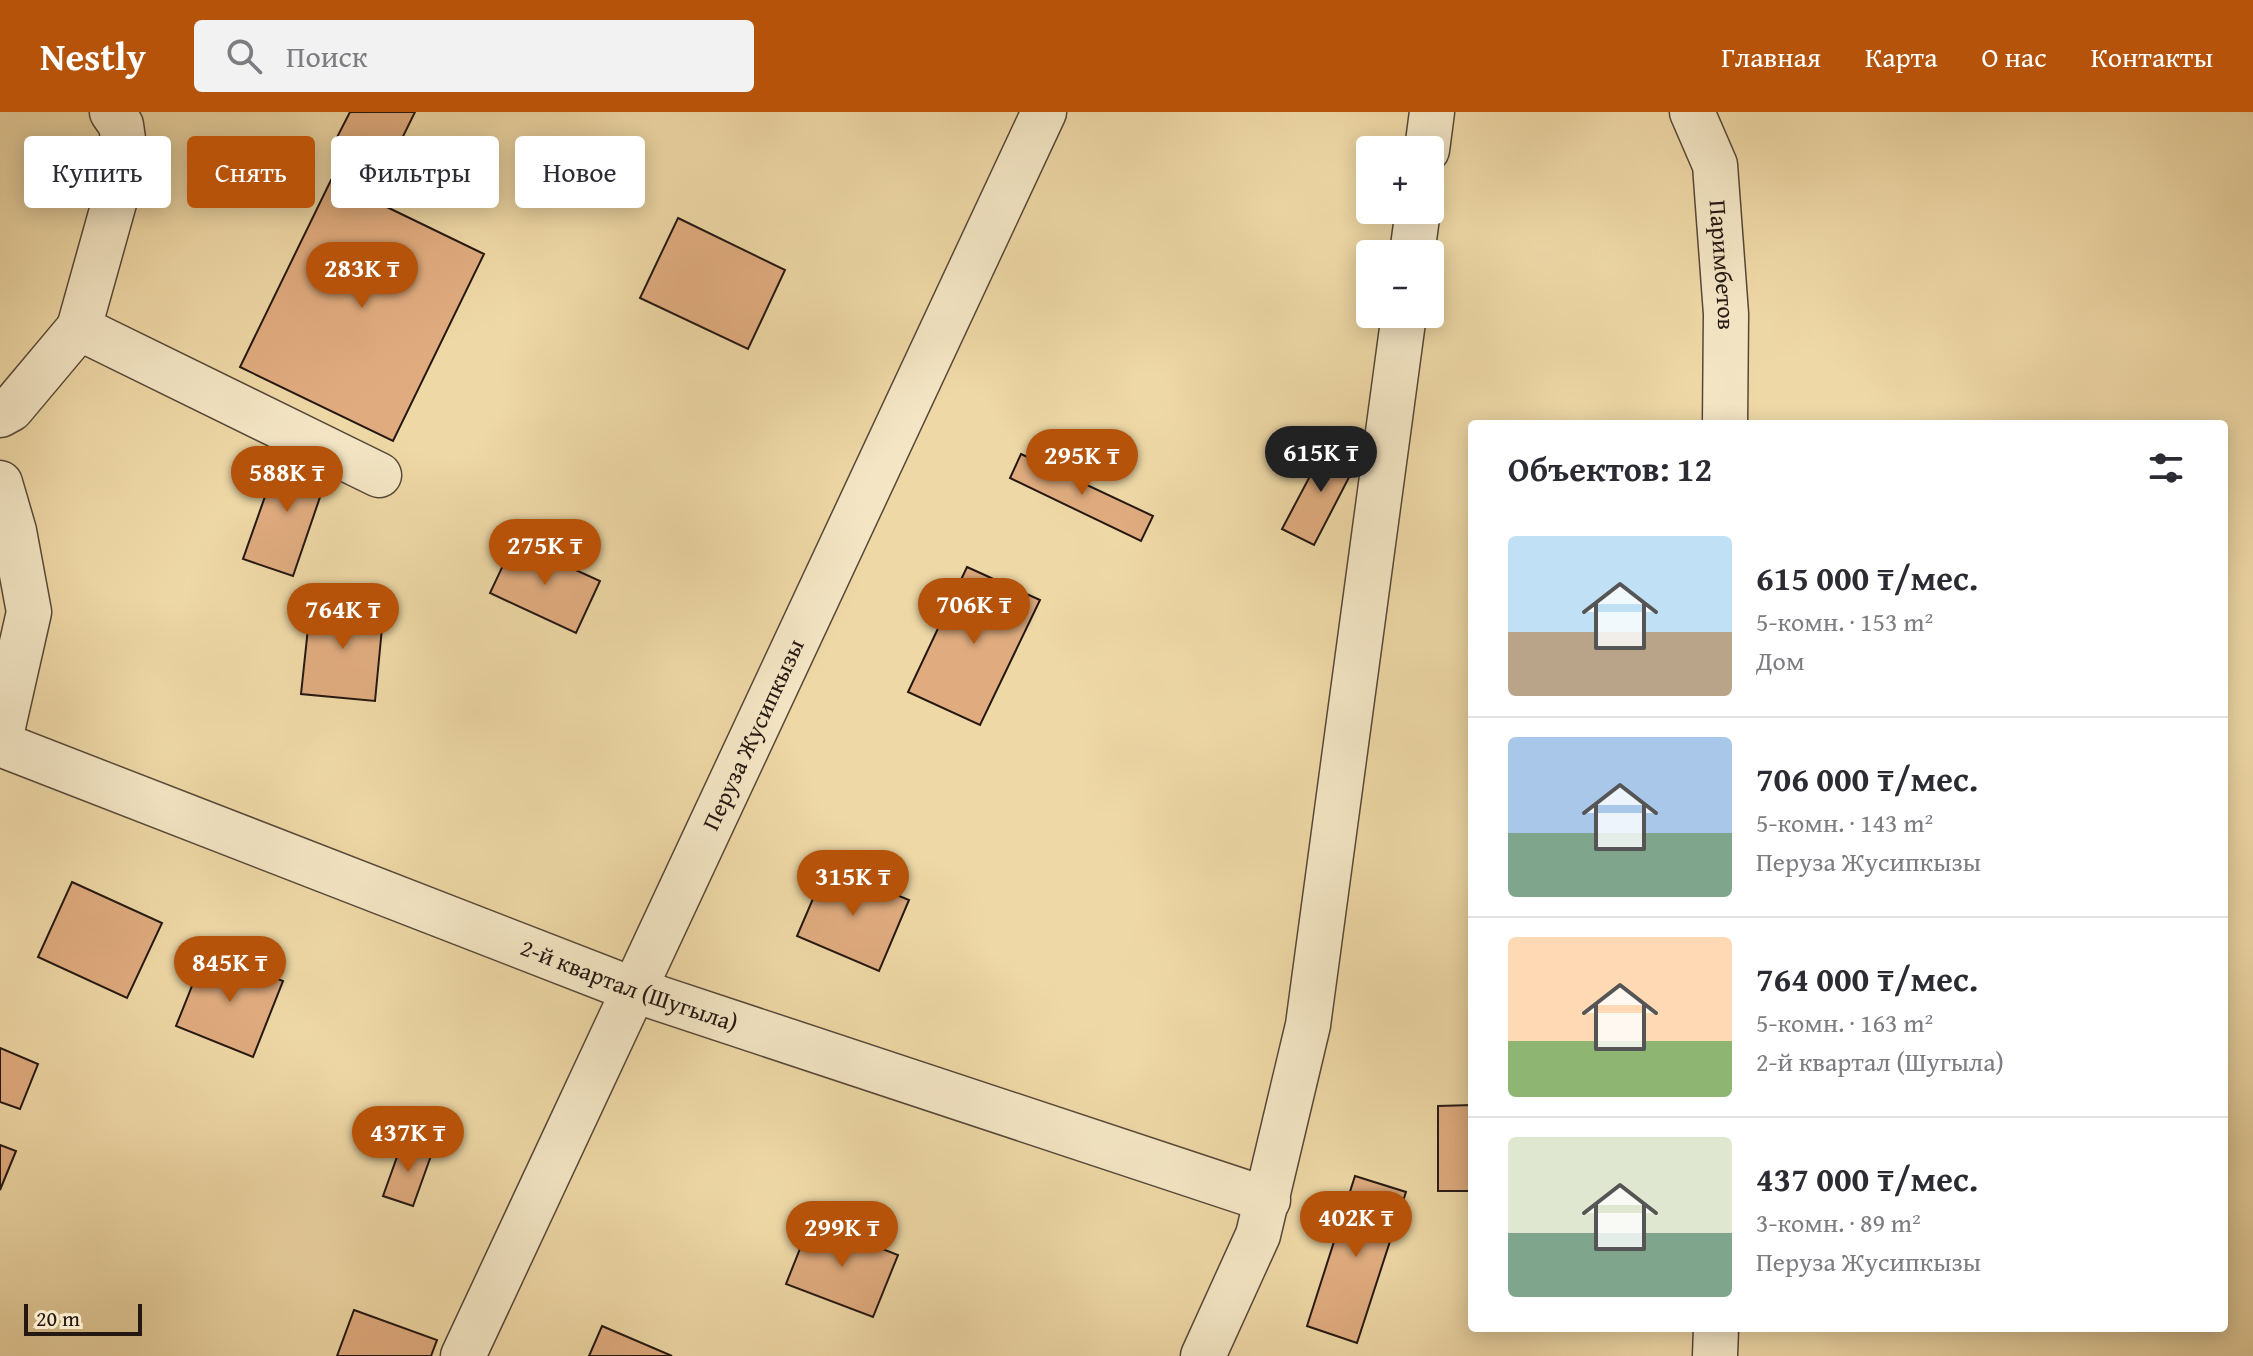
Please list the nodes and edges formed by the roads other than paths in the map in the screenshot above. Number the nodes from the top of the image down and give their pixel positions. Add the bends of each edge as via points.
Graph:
1 (112, 112) edge
2 (1044, 112) edge
3 (1432, 112) edge
4 (1692, 112) edge
5 (1429, 136) edge
6 (79, 328) junction
7 (1402, 328) edge
8 (0, 415) edge
9 (1725, 420) edge
10 (379, 475) dead end
11 (0, 483) edge
12 (0, 742) edge
13 (634, 990) junction
14 (1268, 1200) junction
15 (1716, 1332) edge
16 (463, 1356) edge
17 (1203, 1356) edge
18 (1715, 1356) edge

1 - 6 street via 121,125 126,160
2 - 13 street, Перуза Жусипкызы
3 - 5 street
4 - 9 street, Паримбетов via 1715,165 1726,314
6 - 8 street via 11,409
6 - 10 street
7 - 14 street via 1308,1025
11 - 12 street via 29,612
12 - 13 street, 2-й квартал (Шугыла)
13 - 14 street, 2-й квартал (Шугыла)
13 - 16 street, Перуза Жусипкызы
14 - 17 street via 1258,1235
15 - 18 street

